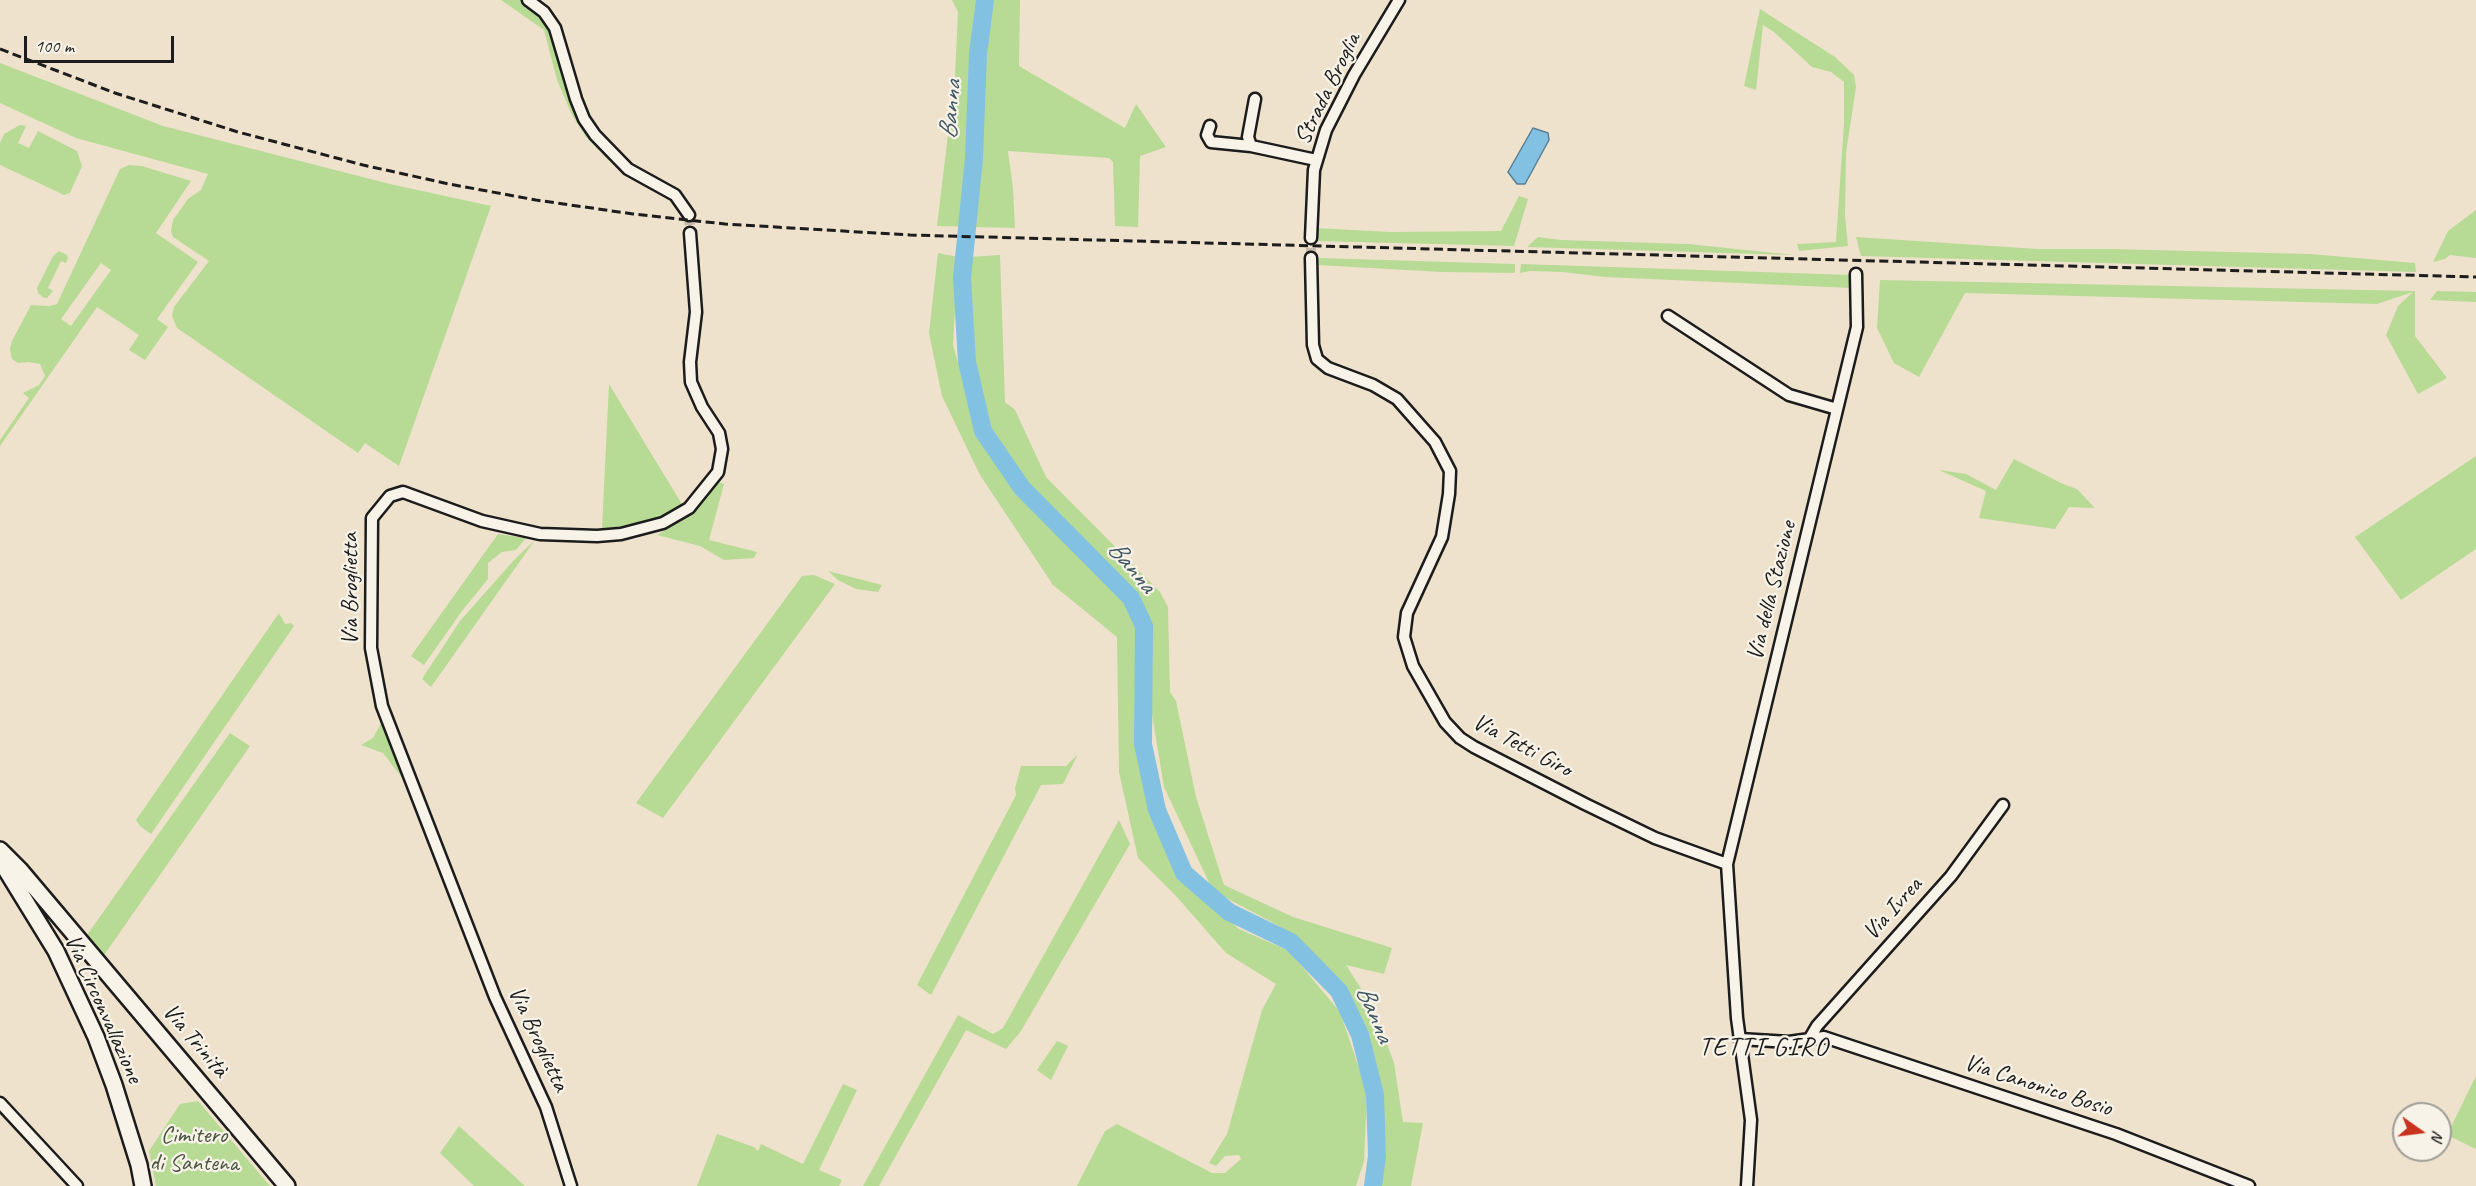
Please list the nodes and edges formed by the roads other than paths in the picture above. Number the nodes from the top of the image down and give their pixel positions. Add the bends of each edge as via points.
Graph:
1 (528, 0) edge
2 (1399, 0) edge
3 (1255, 99) dead end
4 (1210, 126) dead end
5 (1251, 146) junction
6 (1316, 160) junction
7 (689, 215) tunnel mouth
8 (690, 233) tunnel mouth
9 (1311, 238) tunnel mouth
10 (1311, 258) tunnel mouth
11 (1856, 274) dead end
12 (1668, 316) dead end
13 (1837, 410) junction
14 (2003, 805) dead end
15 (0, 850) edge
16 (0, 860) edge
17 (1727, 864) junction
18 (68, 926) junction
19 (47, 936) junction
20 (1810, 1038) junction
21 (1740, 1039) junction
22 (0, 1103) edge
23 (77, 1186) edge
24 (143, 1186) edge
25 (287, 1186) edge
26 (572, 1186) edge
27 (1747, 1186) edge
28 (2249, 1186) edge

1 - 7 street via 544,12 555,28 576,99 595,135 628,169 675,195
2 - 6 street, Strada Broglia via 1326,130
3 - 5 street via 1248,137
4 - 5 street via 1211,142
5 - 6 street
6 - 9 street, Strada Broglia
8 - 26 street, Via Broglietta via 696,312 691,382 719,433 722,449 718,472 689,508 663,523 621,534 540,534 482,521 403,492 390,496 372,519 371,648 382,706 490,987 546,1107
10 - 17 street, Via Tetti Giro via 1313,345 1317,359 1328,368 1397,399 1435,442 1450,471 1442,537 1413,597 1404,637 1413,666 1445,722 1474,747 1575,798 1655,838
11 - 13 street, Via della Stazione via 1857,327
12 - 13 street via 1789,395
13 - 17 street, Via della Stazione
14 - 20 street, Via Ivrea via 1951,876
15 - 18 street, Via Trinità
16 - 19 street, Via Circonvallazione
17 - 21 street
18 - 19 street
18 - 25 street, Via Trinità
19 - 24 street, Via Circonvallazione via 96,1037
20 - 21 street, Via Canonico Bosio via 1789,1042
20 - 28 street, Via Canonico Bosio via 1824,1037 2100,1128
21 - 27 street via 1751,1120
22 - 23 street

